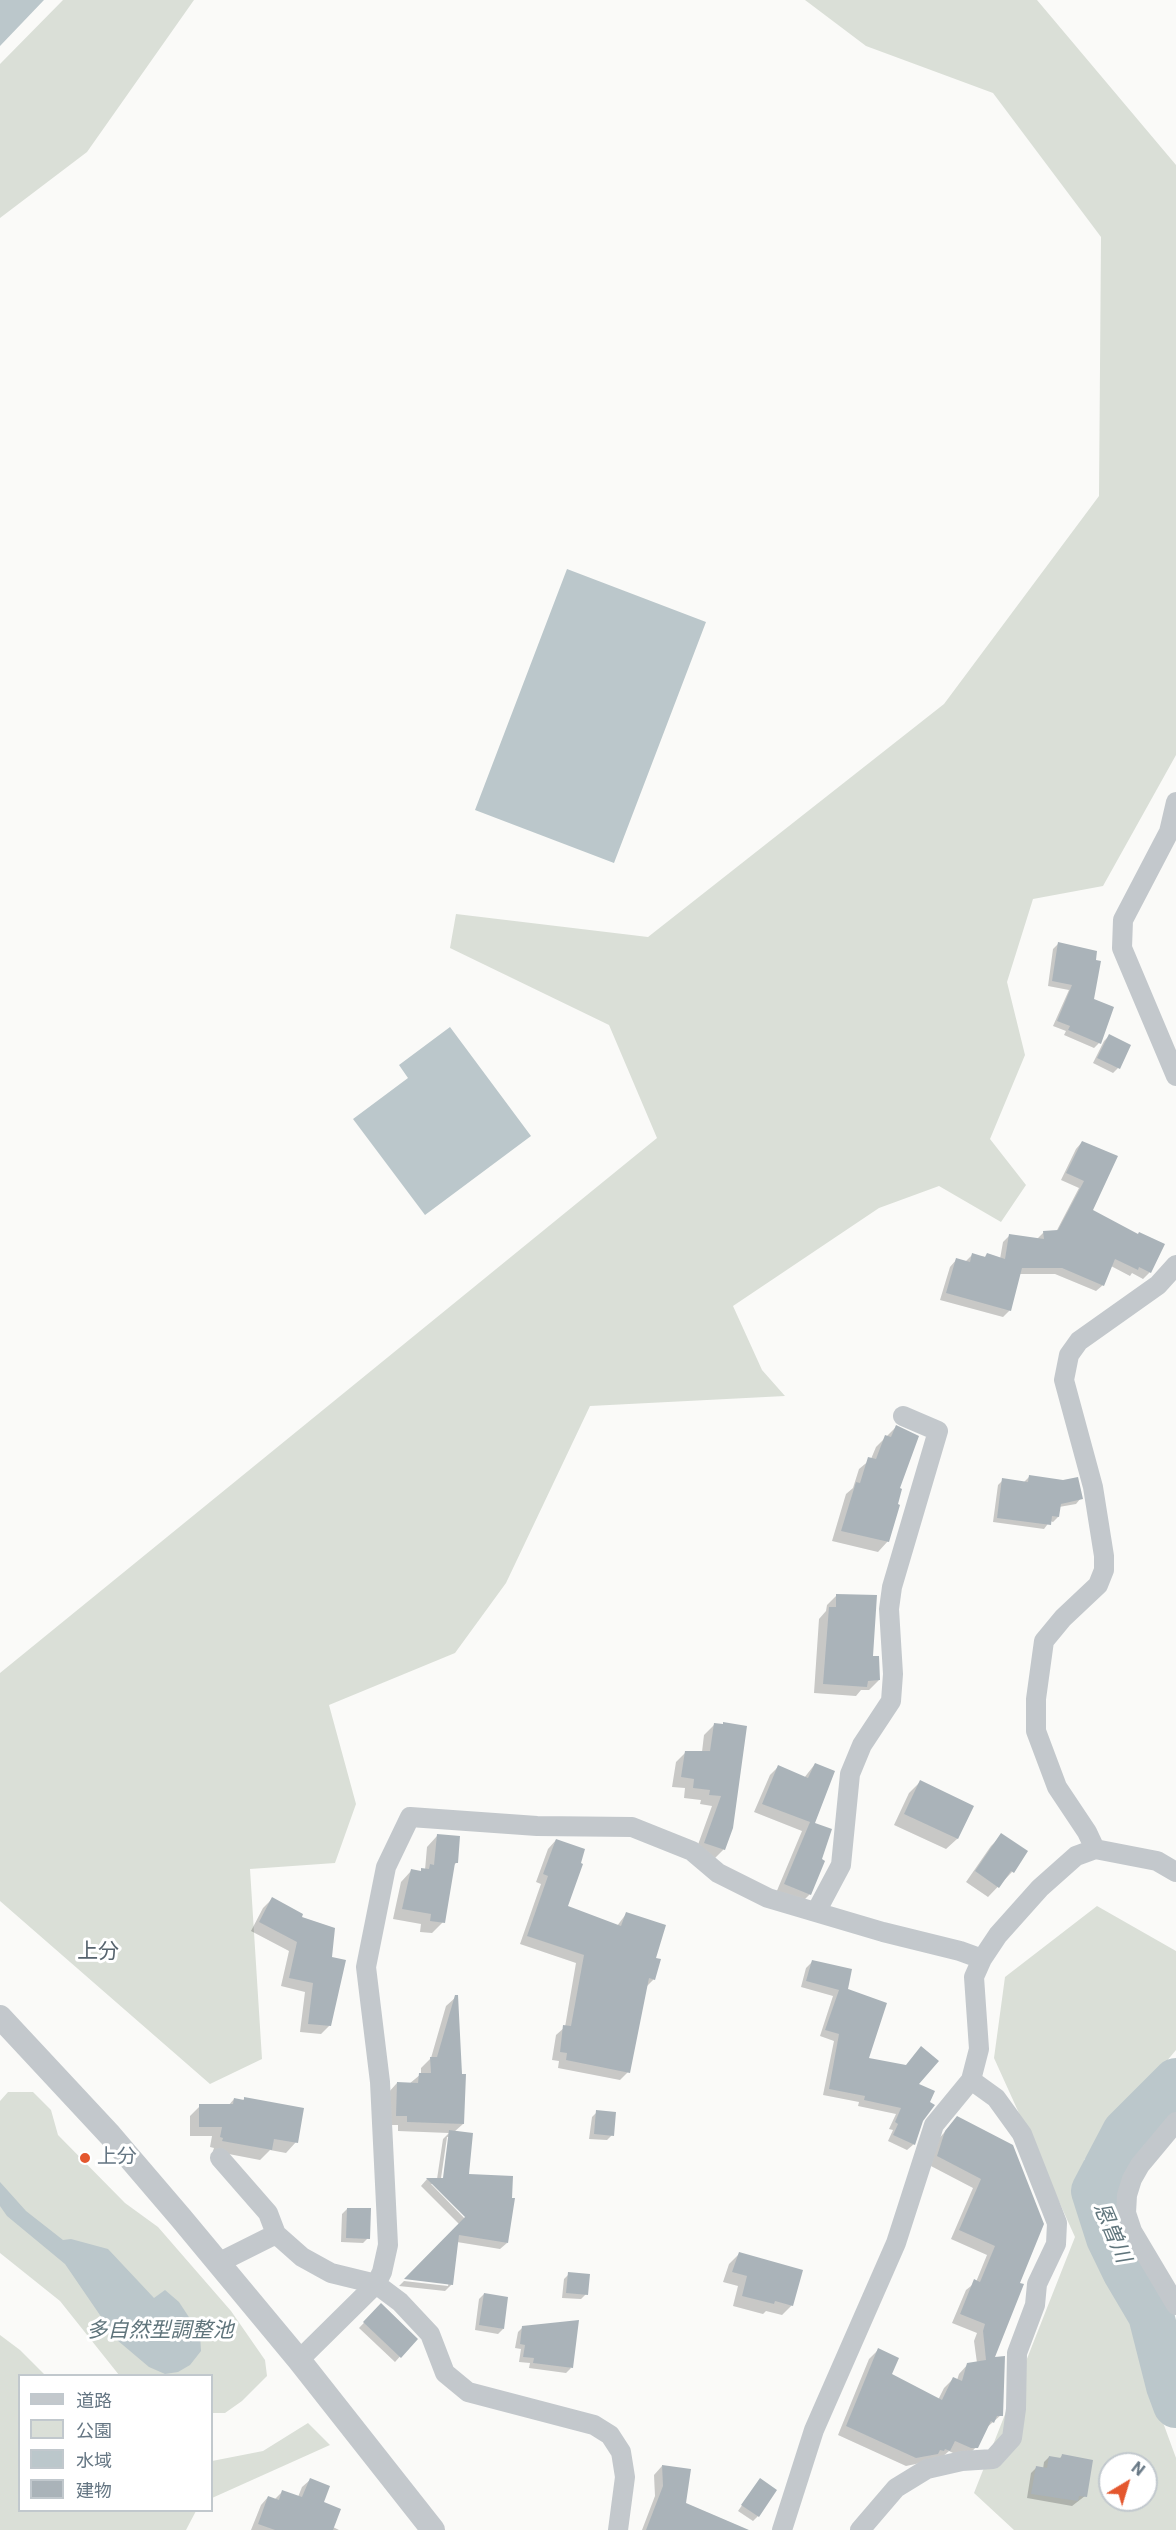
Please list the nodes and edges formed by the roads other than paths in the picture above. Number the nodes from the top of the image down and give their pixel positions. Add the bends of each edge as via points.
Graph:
1 (1176, 802) edge
2 (1176, 1076) edge
3 (1176, 1265) edge
4 (903, 1416) dead end
5 (1095, 1849) junction
6 (1176, 1872) edge
7 (816, 1912) junction
8 (982, 1959) junction
9 (0, 2017) edge
10 (971, 2080) junction
11 (1176, 2122) edge
12 (220, 2158) dead end
13 (276, 2234) junction
14 (218, 2263) junction
15 (376, 2284) junction
16 (1176, 2305) edge
17 (299, 2360) junction
18 (433, 2530) edge
19 (618, 2530) edge
20 (782, 2530) edge
21 (860, 2530) edge

1 - 2 street via 1168,832 1123,920 1122,948
3 - 5 street via 1158,1285 1079,1341 1070,1356 1064,1380 1093,1487 1104,1570 1098,1585 1044,1641 1036,1731 1057,1787
4 - 7 street via 938,1431 892,1587 891,1701 862,1745 850,1774 841,1864
5 - 6 street via 1157,1862
5 - 8 street via 1076,1856 1040,1888
7 - 8 street
7 - 15 street via 768,1898 718,1873 692,1851 632,1827 537,1826 410,1817 386,1866 366,1967 380,2082 388,2246
8 - 10 street via 974,1977 979,2049
9 - 14 street via 110,2135
10 - 20 street via 934,2125 896,2242 814,2430
10 - 21 street via 996,2098 1022,2134 1057,2223 1056,2244 1037,2284 1035,2305 1017,2353 1012,2438 993,2459 927,2469 896,2488
11 - 16 street via 1132,2179 1126,2212 1132,2231
12 - 13 street via 268,2213
13 - 14 street
13 - 15 street via 302,2257 331,2273
14 - 17 street
15 - 17 street
15 - 19 street via 430,2334 445,2373 468,2392 594,2425 610,2435 621,2452 625,2477
17 - 18 street

